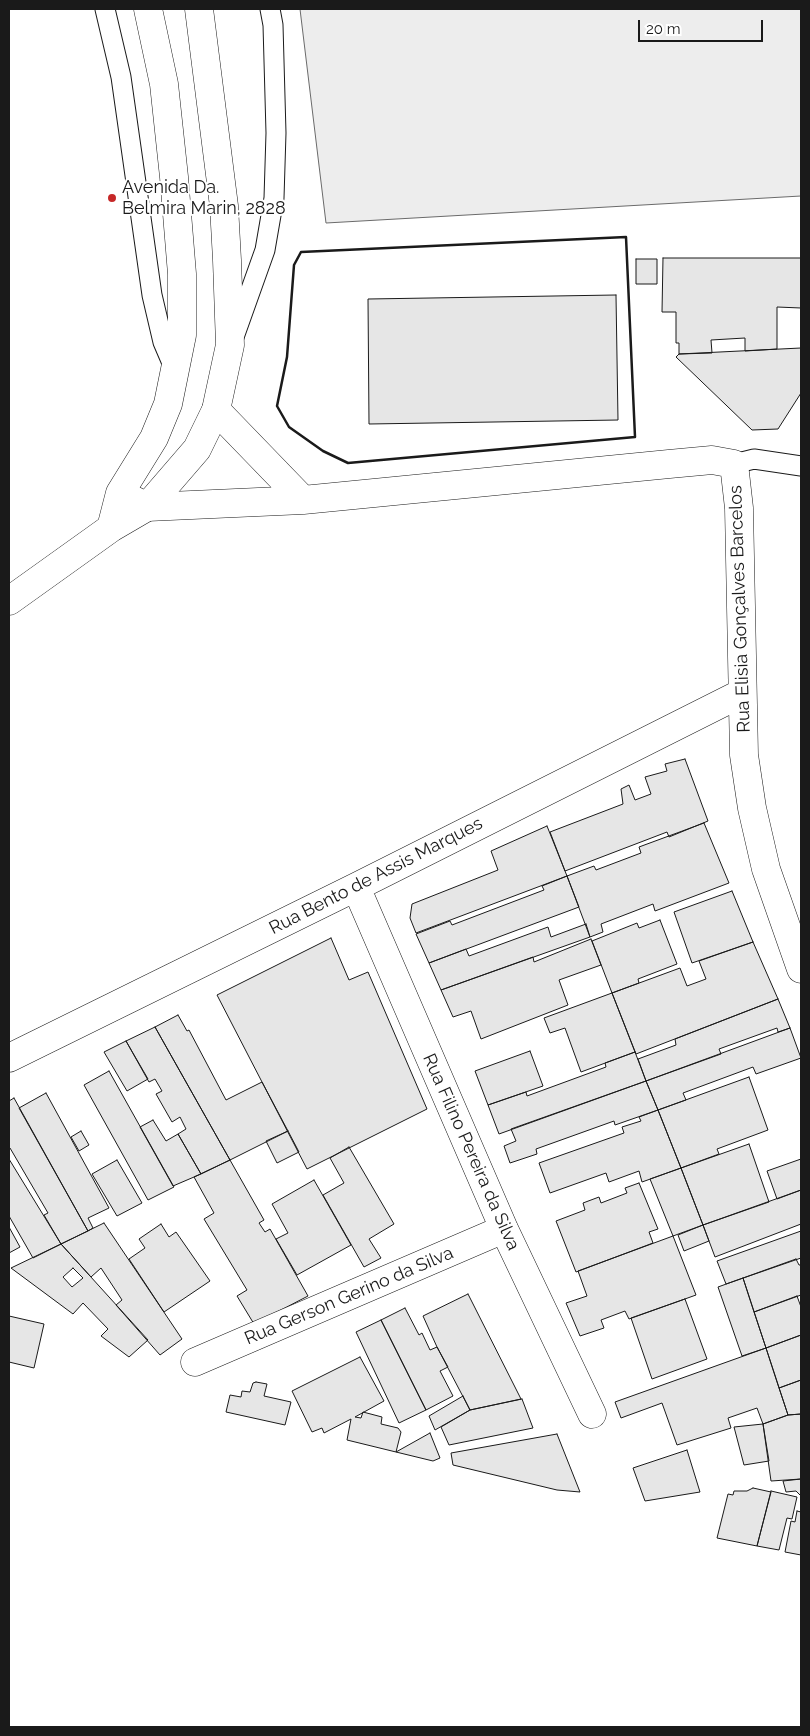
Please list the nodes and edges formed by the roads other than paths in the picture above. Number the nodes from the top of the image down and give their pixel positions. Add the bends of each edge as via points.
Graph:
1 (105, 9) edge
2 (148, 9) edge
3 (199, 9) edge
4 (270, 9) edge
5 (230, 345) junction
6 (176, 373) junction
7 (216, 410) junction
8 (734, 464) junction
9 (801, 466) edge
10 (120, 493) junction
11 (303, 500) junction
12 (147, 507) junction
13 (112, 528) junction
14 (9, 601) edge
15 (742, 693) junction
16 (356, 887) junction
17 (801, 970) edge
18 (9, 1058) edge
19 (504, 1229) junction
20 (195, 1362) dead end
21 (592, 1414) dead end

1 - 6 lane via 121,77 152,295 163,342
2 - 6 street via 164,84 182,274 182,335
3 - 5 street via 224,206
4 - 5 lane via 276,133 274,198 265,250
5 - 7 street
6 - 10 street via 154,438
7 - 11 street
7 - 12 street via 197,449
8 - 9 lane via 754,459
8 - 11 street, Rua Elisia Gonçalves Barcelos via 712,460
8 - 15 street, Rua Elisia Gonçalves Barcelos via 739,508
10 - 12 street
10 - 13 street
11 - 12 street, Rua Elisia Gonçalves Barcelos
12 - 13 street
13 - 14 street
15 - 16 street, Rua Bento de Assis Marques
15 - 17 street, Rua Elisia Gonçalves Barcelos via 744,755 752,808 766,869
16 - 18 street, Rua Bento de Assis Marques
16 - 19 street, Rua Filino Pereira da Silva
19 - 20 street, Rua Gerson Gerino da Silva
19 - 21 street, Rua Filino Pereira da Silva

